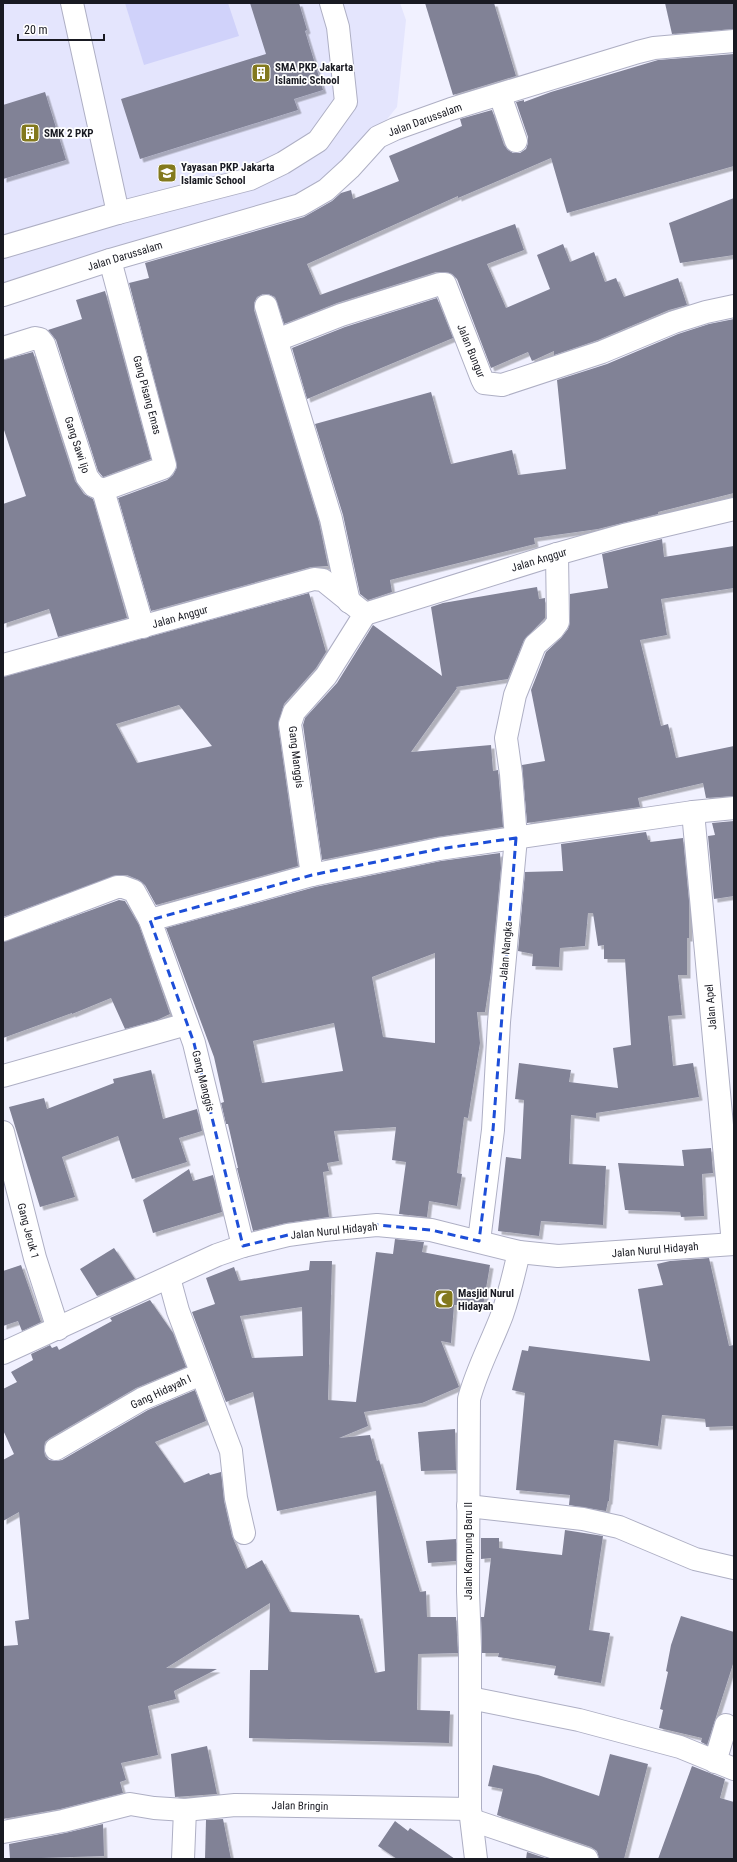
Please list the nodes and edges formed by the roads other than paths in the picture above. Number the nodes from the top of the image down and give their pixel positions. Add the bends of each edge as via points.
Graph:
1 (72, 3) edge
2 (331, 3) edge
3 (734, 41) edge
4 (500, 95) junction
5 (516, 141) dead end
6 (118, 213) junction
7 (3, 247) edge
8 (110, 260) junction
9 (3, 296) edge
10 (266, 306) dead end
11 (734, 306) edge
12 (277, 340) junction
13 (3, 348) edge
14 (104, 490) junction
15 (734, 509) edge
16 (557, 554) junction
17 (357, 608) junction
18 (143, 628) junction
19 (3, 665) edge
20 (734, 808) edge
21 (693, 812) junction
22 (516, 838) junction
23 (312, 875) junction
24 (150, 920) junction
25 (3, 930) edge
26 (187, 1024) junction
27 (3, 1076) edge
28 (3, 1132) edge
29 (479, 1241) junction
30 (734, 1244) edge
31 (243, 1246) junction
32 (519, 1252) junction
33 (169, 1278) junction
34 (58, 1329) junction
35 (3, 1353) edge
36 (201, 1374) junction
37 (56, 1449) dead end
38 (468, 1506) junction
39 (244, 1533) dead end
40 (734, 1568) edge
41 (470, 1698) junction
42 (726, 1726) dead end
43 (725, 1765) edge
44 (185, 1810) junction
45 (471, 1814) junction
46 (3, 1832) edge
47 (183, 1859) edge
48 (476, 1859) edge
49 (588, 1859) edge

1 - 6 street
2 - 6 street via 338,28 346,102 318,141 283,163 250,179
3 - 4 street, Jalan Darussalam via 654,48
4 - 5 street
4 - 8 street, Jalan Darussalam via 416,121 378,137 326,190 300,205
6 - 7 street
8 - 9 street, Jalan Darussalam
8 - 14 street, Gang Pisang Emas via 166,466
10 - 12 street
11 - 12 street, Jalan Bungur via 674,322 602,352 502,385 484,383 445,284 341,315
12 - 17 street
13 - 14 street, Gang Sawi Ijo via 35,338 44,344 87,477 94,486
14 - 18 street
15 - 16 street, Jalan Anggur
16 - 17 street, Jalan Anggur
16 - 22 street, Jalan Nangka via 558,622 535,645 515,695 506,738
17 - 18 street, Jalan Anggur via 323,580 314,579
17 - 23 street, Gang Manggis via 326,676 294,712 290,724
18 - 19 street, Jalan Anggur
20 - 21 street
21 - 22 street
21 - 30 street, Jalan Apel
22 - 23 street via 439,849
22 - 29 street, Jalan Nangka via 499,1022 493,1130
23 - 24 street
24 - 25 street, Gang Manggis via 134,891 123,886
24 - 26 street, Gang Manggis
26 - 27 street
26 - 31 street, Gang Manggis via 194,1043
28 - 34 street, Gang Jeruk 1 via 35,1258
29 - 31 street, Jalan Nurul Hidayah via 431,1230 377,1225 288,1235
29 - 32 street, Jalan Nurul Hidayah
30 - 32 street, Jalan Nurul Hidayah via 558,1256
31 - 33 street, Jalan Nurul Hidayah via 210,1258
32 - 38 street, Jalan Kampung Baru II via 502,1316 475,1376 469,1399
33 - 34 street, Jalan Nurul Hidayah
33 - 36 street, Gang Hidayah I
34 - 35 street, Jalan Nurul Hidayah
36 - 37 street, Gang Hidayah I via 142,1399
36 - 39 street via 231,1451 236,1498
38 - 40 street via 583,1519 619,1527 695,1559
38 - 41 street, Jalan Kampung Baru II
41 - 43 street via 579,1720 680,1747
41 - 45 street, Jalan Kampung Baru II
42 - 43 street
44 - 45 street, Jalan Bringin via 235,1805
44 - 46 street, Jalan Bringin via 130,1804 63,1821
44 - 47 street
45 - 48 street, Jalan Kampung Baru II
45 - 49 street, Jalan Bringin

